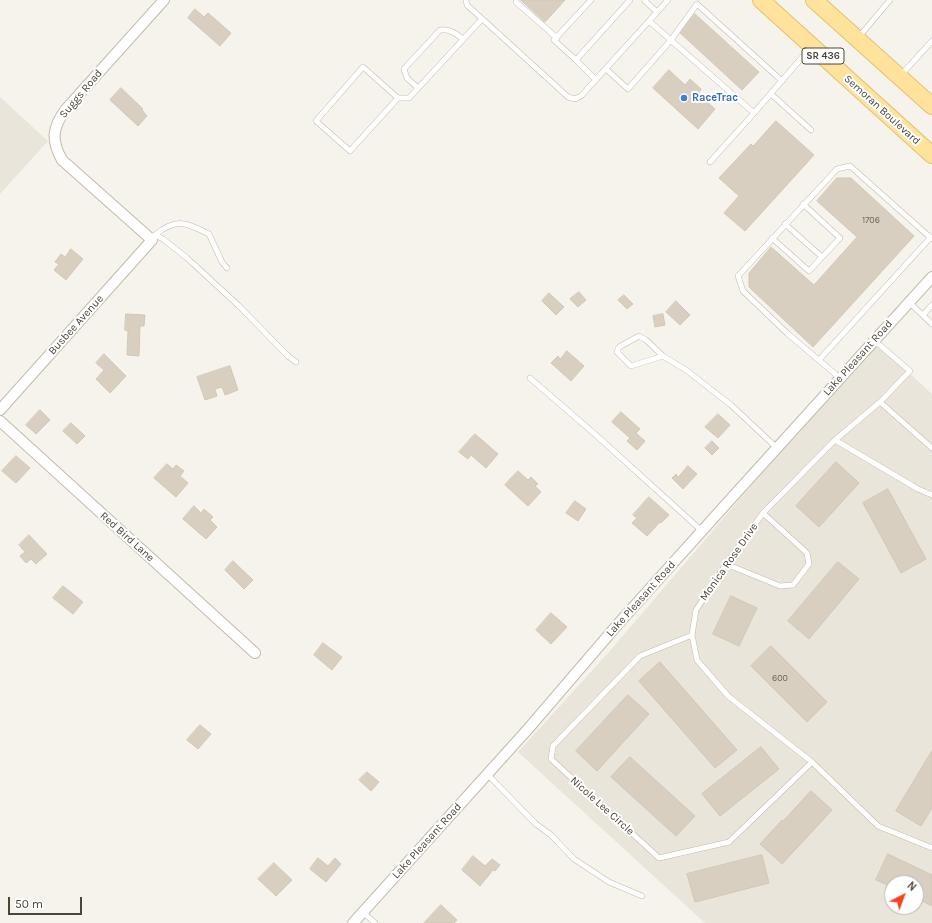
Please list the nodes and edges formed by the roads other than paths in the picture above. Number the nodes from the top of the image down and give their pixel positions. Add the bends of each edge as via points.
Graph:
1 (164, 0) edge
2 (466, 0) edge
3 (591, 0) edge
4 (630, 0) edge
5 (644, 0) edge
6 (668, 0) edge
7 (761, 0) edge
8 (814, 0) edge
9 (890, 0) edge
10 (516, 2) dead end
11 (657, 12) junction
12 (482, 19) junction
13 (649, 21) junction
14 (557, 38) junction
15 (857, 38) junction
16 (463, 39) junction
17 (671, 40) junction
18 (932, 41) edge
19 (812, 46) junction
20 (576, 60) junction
21 (606, 69) junction
22 (899, 77) junction
23 (596, 80) junction
24 (782, 81) junction
25 (418, 88) junction
26 (771, 94) junction
27 (398, 98) junction
28 (932, 106) edge
29 (754, 113) junction
30 (811, 130) dead end
31 (932, 155) edge
32 (710, 162) dead end
33 (804, 204) junction
34 (785, 224) junction
35 (152, 237) junction
36 (772, 238) junction
37 (931, 238) edge
38 (822, 257) junction
39 (227, 268) dead end
40 (932, 277) edge
41 (909, 302) junction
42 (932, 305) edge
43 (923, 315) junction
44 (932, 324) edge
45 (875, 341) junction
46 (663, 356) junction
47 (819, 360) junction
48 (296, 362) dead end
49 (530, 378) dead end
50 (840, 378) junction
51 (880, 402) junction
52 (0, 410) edge
53 (0, 421) edge
54 (835, 440) junction
55 (777, 448) junction
56 (932, 448) edge
57 (932, 495) edge
58 (763, 513) junction
59 (702, 530) junction
60 (726, 564) junction
61 (692, 634) junction
62 (255, 653) dead end
63 (812, 762) junction
64 (487, 774) junction
65 (932, 848) edge
66 (642, 896) dead end
67 (364, 912) junction
68 (353, 923) edge
69 (375, 923) edge

1 - 35 street, Suggs Road via 66,109 58,119 55,134 55,147 62,160
2 - 12 lane via 467,5
3 - 14 lane
4 - 20 lane
5 - 11 lane
6 - 11 lane
7 - 19 main road, Semoran Boulevard / SR 436
8 - 15 main road, SR 436
9 - 15 lane
10 - 14 lane
11 - 13 lane
12 - 16 lane
12 - 23 lane via 568,97 575,99 581,96
13 - 17 lane
13 - 21 lane
14 - 20 lane via 554,40
15 - 22 main road, SR 436
16 - 25 lane
16 - 25 lane via 447,29 440,30 414,58 404,69 407,78
17 - 21 lane via 628,89
17 - 24 lane via 697,4
17 - 29 lane
18 - 22 lane
19 - 24 lane
19 - 31 main road, Semoran Boulevard / SR 436
20 - 23 lane
21 - 23 lane
22 - 28 main road, SR 436
24 - 26 lane
25 - 27 lane via 409,98
26 - 29 lane
26 - 30 lane
27 - 27 lane via 350,151 316,121 363,67
29 - 32 lane
33 - 34 lane
33 - 37 lane via 837,169 850,166
33 - 38 lane via 840,238
34 - 36 lane
34 - 38 lane
35 - 39 lane via 164,228 176,223 185,223 210,234
35 - 48 lane via 163,239 187,258
35 - 52 street, Busbee Avenue
36 - 38 lane via 809,271
36 - 47 lane via 738,276 743,291
37 - 47 lane
40 - 41 street, Lake Pleasant Road
41 - 43 lane
41 - 45 street, Lake Pleasant Road
42 - 43 lane
43 - 44 lane
45 - 50 street, Lake Pleasant Road
45 - 51 lane, Monica Rose Drive via 910,371
46 - 46 lane via 639,336 619,347 617,352 631,366
46 - 55 lane via 686,370 731,405
47 - 50 lane
49 - 59 lane
50 - 55 street, Lake Pleasant Road
51 - 54 lane, Monica Rose Drive
51 - 56 lane
53 - 62 street, Red Bird Lane
54 - 57 lane
54 - 58 lane, Monica Rose Drive
55 - 59 street, Lake Pleasant Road
58 - 60 lane, Monica Rose Drive
58 - 60 lane via 807,553 809,564 793,585 780,586
59 - 64 street, Lake Pleasant Road
60 - 61 lane, Monica Rose Drive via 696,610
61 - 63 lane, Monica Rose Drive via 696,660 728,696
61 - 63 lane, Nicole Lee Circle via 640,656 553,746 551,759 659,858 729,842
63 - 65 lane, Monica Rose Drive via 878,826
64 - 66 lane via 574,859 609,882
64 - 67 street, Lake Pleasant Road
67 - 68 street, Lake Pleasant Road
67 - 69 lane

